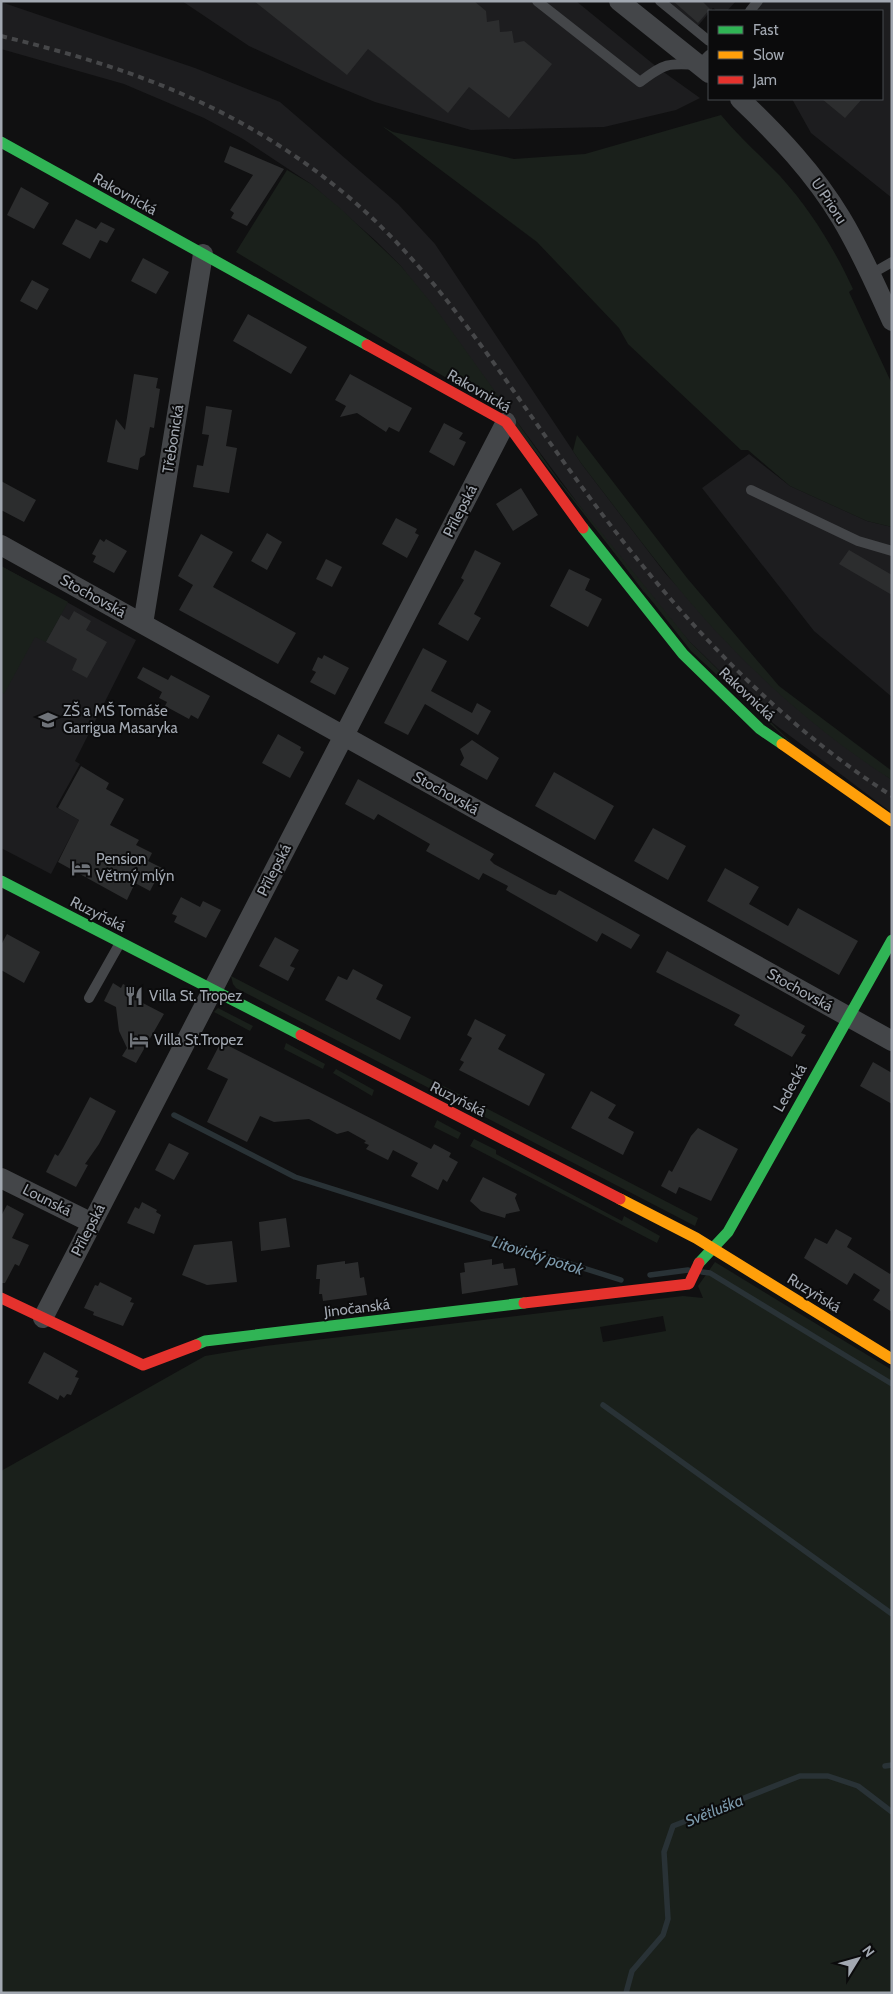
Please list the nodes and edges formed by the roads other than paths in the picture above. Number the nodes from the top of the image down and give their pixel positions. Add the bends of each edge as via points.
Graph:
1 (537, 1) edge
2 (619, 1) edge
3 (660, 1) edge
4 (708, 40) edge
5 (706, 64) edge
6 (741, 100) edge
7 (1, 142) edge
8 (203, 254) junction
9 (892, 262) edge
10 (870, 274) junction
11 (892, 321) edge
12 (506, 422) junction
13 (751, 490) dead end
14 (1, 545) edge
15 (892, 551) edge
16 (143, 624) junction
17 (344, 736) junction
18 (892, 821) edge
19 (1, 881) edge
20 (892, 940) edge
21 (120, 942) junction
22 (887, 960) edge
23 (212, 990) junction
24 (89, 998) dead end
25 (847, 1016) junction
26 (892, 1041) edge
27 (1, 1178) edge
28 (92, 1223) junction
29 (714, 1248) junction
30 (1, 1298) edge
31 (43, 1318) junction
32 (892, 1359) edge

1 - 5 lane via 640,82 658,68 671,63
2 - 5 street
3 - 4 lane
6 - 10 street, U Prioru via 777,134 813,176 841,217
7 - 8 street, Rakovnická
8 - 12 street, Rakovnická
8 - 16 street, Třebonická
9 - 10 lane
10 - 11 street, U Prioru
12 - 17 street, Přílepská
12 - 18 street, Rakovnická via 586,532 683,654 760,728
13 - 15 lane via 858,542
14 - 16 street, Stochovská
16 - 17 street, Stochovská
17 - 23 street, Přílepská
17 - 25 street, Stochovská
19 - 21 street, Ruzyňská
20 - 22 street, Ledecká
21 - 23 street, Ruzyňská
21 - 24 lane
22 - 25 street, Ledecká
23 - 28 street, Přílepská
23 - 29 street, Ruzyňská
25 - 26 street, Stochovská
25 - 29 street, Ledecká via 728,1232
27 - 28 street, Lounská
28 - 31 street, Přílepská
29 - 31 street, Jinočanská via 700,1262 689,1284 206,1341 143,1365
29 - 32 street, Ruzyňská
30 - 31 street, Jinočanská

